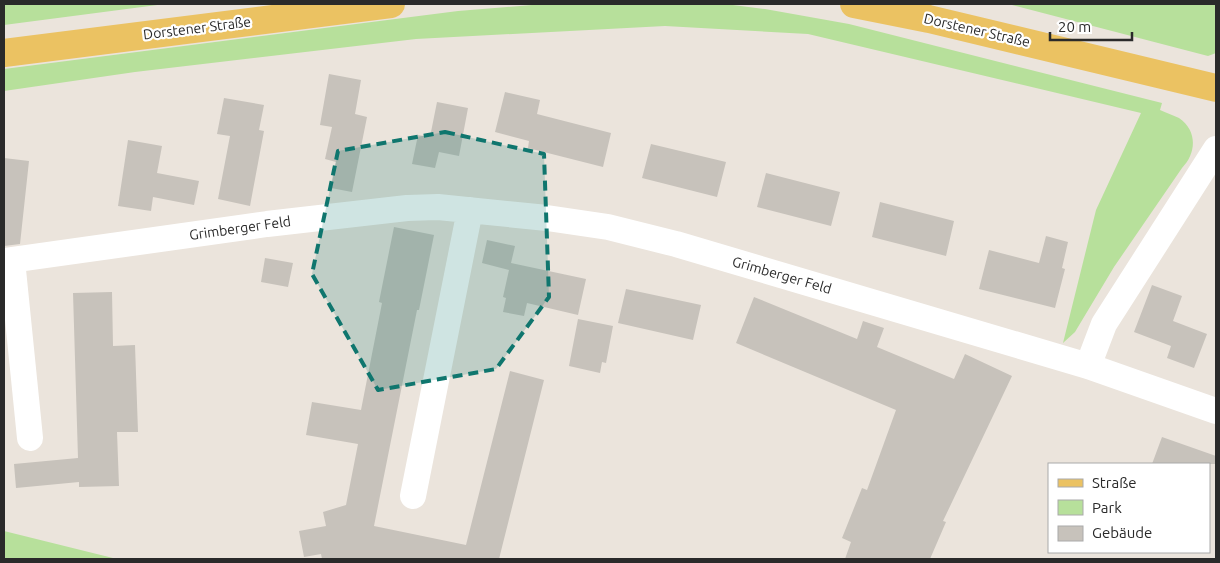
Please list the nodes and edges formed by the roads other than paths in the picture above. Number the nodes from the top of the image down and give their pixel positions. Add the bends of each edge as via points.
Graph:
1 (391, 4) edge
2 (854, 4) edge
3 (4, 53) edge
4 (1216, 88) edge
5 (1216, 150) edge
6 (470, 210) junction
7 (8, 260) edge
8 (1088, 366) junction
9 (1216, 410) edge
10 (30, 438) dead end
11 (414, 496) dead end

1 - 3 main road, Dorstener Straße
2 - 4 main road, Dorstener Straße
5 - 8 street via 1104,324
6 - 7 street, Grimberger Feld via 438,207 382,210
6 - 8 street, Grimberger Feld via 608,227 676,244
6 - 11 street
7 - 10 street, Grimberger Feld
8 - 9 street, Grimberger Feld

